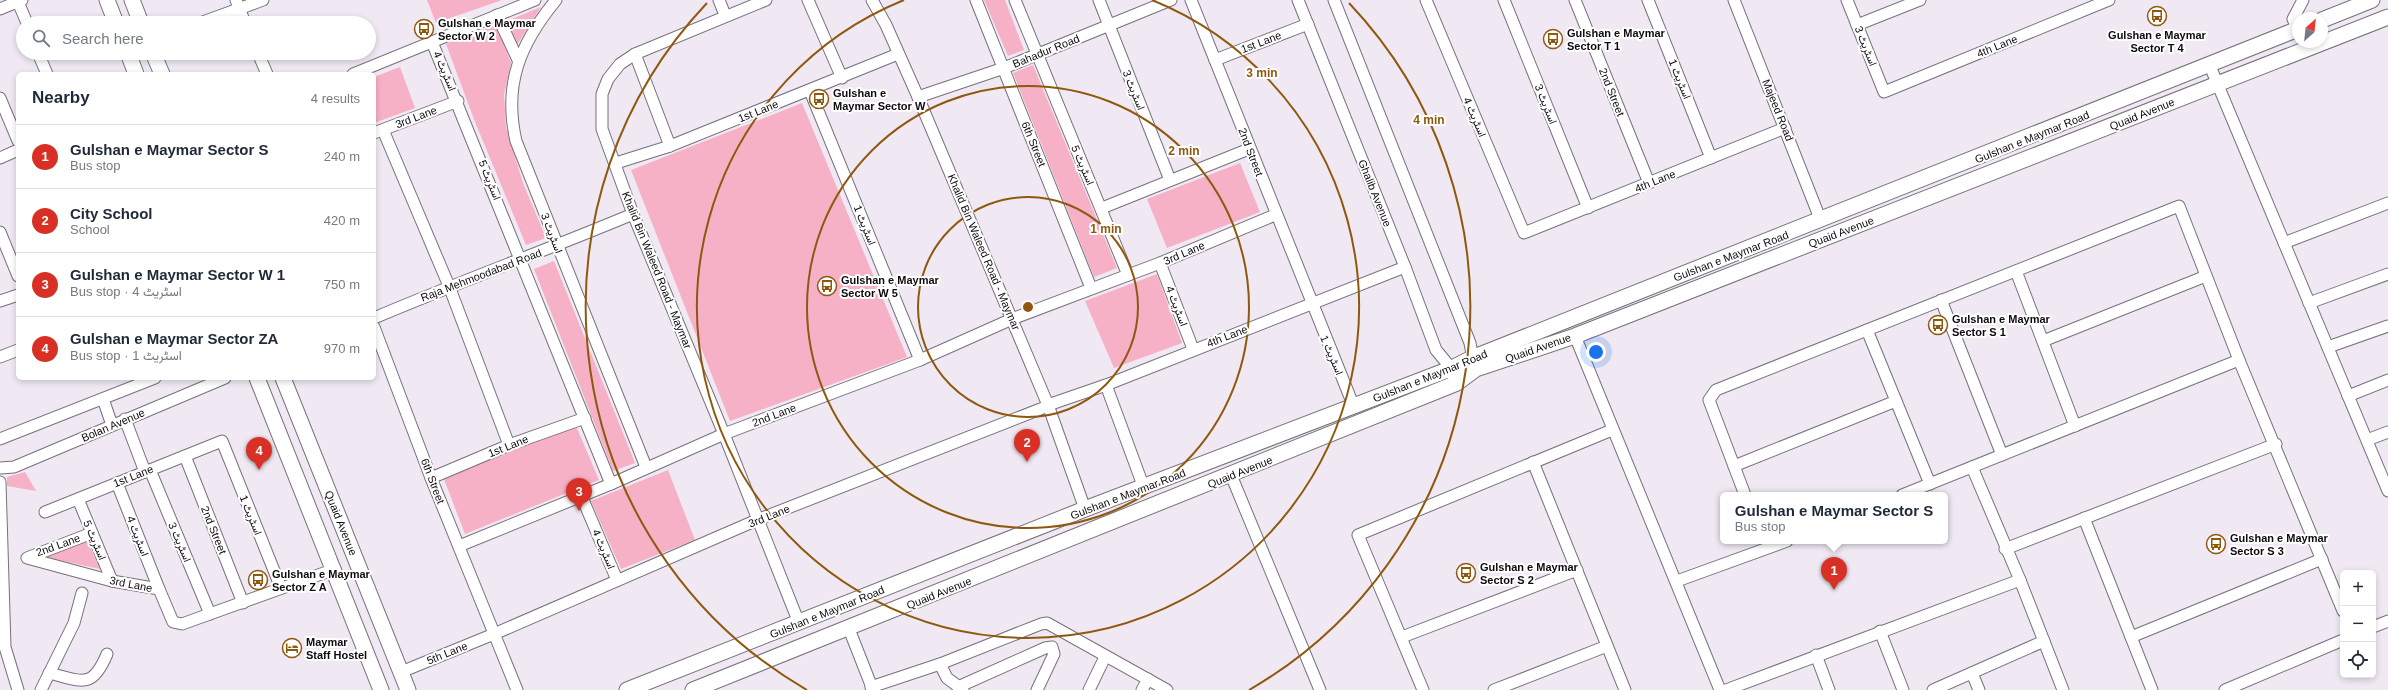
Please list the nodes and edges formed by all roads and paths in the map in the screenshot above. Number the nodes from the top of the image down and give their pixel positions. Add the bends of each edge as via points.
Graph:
1 (107, 0) edge
2 (132, 0) edge
3 (263, 0) edge
4 (535, 0) edge
5 (556, 0) edge
6 (719, 0) edge
7 (766, 0) edge
8 (808, 0) edge
9 (872, 0) edge
10 (976, 0) edge
11 (1015, 0) edge
12 (1099, 0) edge
13 (1171, 0) edge
14 (1191, 0) edge
15 (1298, 0) edge
16 (1334, 0) edge
17 (1426, 0) edge
18 (1504, 0) edge
19 (1575, 0) edge
20 (1648, 0) edge
21 (1734, 0) edge
22 (1847, 0) edge
23 (1920, 0) edge
24 (2109, 0) edge
25 (2303, 0) edge
26 (2372, 0) edge
27 (20, 1) edge
28 (237, 4) edge
29 (0, 9) edge
30 (2297, 12) edge
31 (497, 15) junction
32 (24, 16) edge
33 (113, 16) edge
34 (138, 16) edge
35 (214, 16) edge
36 (243, 16) edge
37 (725, 16) junction
38 (2388, 16) edge
39 (2328, 18) edge
40 (1308, 24) junction
41 (1108, 25) junction
42 (1857, 25) junction
43 (2292, 32) edge
44 (432, 42) junction
45 (635, 54) junction
46 (898, 54) junction
47 (1037, 55) junction
48 (41, 60) edge
49 (131, 60) edge
50 (156, 60) edge
51 (261, 60) edge
52 (518, 60) junction
53 (1215, 60) junction
54 (2210, 66) junction
55 (1004, 68) junction
56 (45, 72) edge
57 (135, 72) edge
58 (161, 72) edge
59 (266, 72) edge
60 (358, 72) edge
61 (842, 78) junction
62 (2218, 84) junction
63 (810, 90) junction
64 (1884, 92) joint
65 (918, 97) junction
66 (0, 98) edge
67 (458, 101) junction
68 (1785, 128) junction
69 (379, 132) edge
70 (16, 137) edge
71 (670, 146) junction
72 (1249, 149) junction
73 (16, 151) edge
74 (0, 158) edge
75 (1711, 158) junction
76 (616, 163) junction
77 (1170, 180) junction
78 (1648, 183) junction
79 (2388, 203) edge
80 (1102, 208) junction
81 (1588, 208) junction
82 (633, 214) junction
83 (1276, 215) junction
84 (1821, 221) junction
85 (0, 232) edge
86 (1524, 233) joint
87 (2284, 243) junction
88 (557, 246) junction
89 (522, 259) junction
90 (1160, 263) junction
91 (1405, 267) junction
92 (16, 271) edge
93 (2016, 271) junction
94 (2388, 274) edge
95 (1128, 275) junction
96 (2206, 276) junction
97 (449, 286) junction
98 (1091, 288) junction
99 (16, 296) edge
100 (1941, 300) junction
101 (0, 301) edge
102 (1311, 303) junction
103 (2309, 304) junction
104 (376, 317) edge
105 (1012, 319) junction
106 (2388, 326) edge
107 (1867, 330) junction
108 (376, 332) edge
109 (1574, 336) junction
110 (2043, 341) junction
111 (2328, 347) junction
112 (1193, 349) junction
113 (16, 351) edge
114 (0, 358) edge
115 (920, 360) junction
116 (2239, 360) junction
117 (1474, 364) junction
118 (1450, 369) junction
119 (151, 380) edge
120 (220, 380) edge
121 (259, 380) edge
122 (283, 380) edge
123 (2388, 380) edge
124 (1457, 383) junction
125 (1106, 386) junction
126 (2348, 396) junction
127 (103, 399) junction
128 (1896, 401) junction
129 (1048, 406) junction
130 (1354, 407) junction
131 (585, 418) junction
132 (125, 420) junction
133 (112, 425) junction
134 (2075, 426) junction
135 (1612, 430) junction
136 (2388, 432) edge
137 (724, 434) junction
138 (0, 439) edge
139 (2366, 440) junction
140 (222, 441) joint
141 (2276, 444) junction
142 (509, 445) junction
143 (2002, 455) junction
144 (185, 456) junction
145 (1533, 462) junction
146 (1734, 466) junction
147 (646, 467) junction
148 (1972, 467) junction
149 (0, 468) edge
150 (148, 471) junction
151 (1231, 475) junction
152 (431, 478) junction
153 (0, 482) edge
154 (117, 483) junction
155 (611, 484) junction
156 (1930, 484) junction
157 (2387, 485) edge
158 (1144, 488) junction
159 (1744, 492) edge
160 (1910, 492) edge
161 (581, 495) junction
162 (78, 499) junction
163 (1085, 509) junction
164 (45, 512) dead end
165 (2084, 518) junction
166 (757, 520) junction
167 (92, 533) junction
168 (1764, 545) edge
169 (459, 546) junction
170 (2005, 549) junction
171 (28, 559) joint
172 (2322, 559) junction
173 (335, 569) junction
174 (1577, 570) junction
175 (617, 580) junction
176 (2020, 580) junction
177 (112, 581) junction
178 (1677, 581) junction
179 (281, 588) junction
180 (158, 589) junction
181 (82, 593) dead end
182 (243, 603) junction
183 (2341, 606) edge
184 (210, 614) junction
185 (2388, 620) edge
186 (798, 623) junction
187 (2376, 626) edge
188 (849, 629) junction
189 (1880, 631) junction
190 (494, 634) junction
191 (1402, 637) junction
192 (2132, 637) junction
193 (2044, 641) junction
194 (2340, 641) edge
195 (1607, 646) junction
196 (2, 647) edge
197 (108, 654) dead end
198 (1816, 655) junction
199 (1106, 657) junction
200 (940, 664) junction
201 (401, 672) junction
202 (49, 673) junction
203 (1972, 673) junction
204 (1148, 679) junction
205 (872, 688) edge
206 (960, 688) edge
207 (18, 690) edge
208 (41, 690) edge
209 (381, 690) edge
210 (408, 690) edge
211 (516, 690) edge
212 (628, 690) edge
213 (693, 690) edge
214 (1037, 690) edge
215 (1089, 690) edge
216 (1142, 690) edge
217 (1167, 690) edge
218 (1320, 690) edge
219 (1423, 690) edge
220 (1494, 690) edge
221 (1625, 690) edge
222 (1720, 690) edge
223 (1726, 690) edge
224 (1829, 690) edge
225 (1903, 690) edge
226 (1933, 690) edge
227 (1979, 690) edge
228 (2063, 690) edge
229 (2152, 690) edge
230 (2224, 690) edge

1 - 33 main road
2 - 34 main road
3 - 28 street
4 - 31 street
5 - 52 street, اسٹریٹ 3 via 529,37
6 - 37 street
7 - 37 street, Khalid Bin Waleed Road - Maymar
8 - 61 street
9 - 46 street, Khalid Bin Waleed Road - Maymar
10 - 55 street, 6th Street
11 - 47 street
12 - 41 street, اسٹریٹ 3
13 - 41 street, Bahadur Road
14 - 53 street, 2nd Street
15 - 40 street, Ghalib Avenue
16 - 117 street via 1470,343
17 - 86 street, اسٹریٹ 4
18 - 81 street, اسٹریٹ 3
19 - 78 street, 2nd Street
20 - 75 street, اسٹریٹ 1
21 - 68 street, Majeed Road
22 - 42 street, اسٹریٹ 3
23 - 42 street
24 - 64 street, 4th Lane
25 - 30 street
26 - 39 main road
27 - 29 street
27 - 32 street
28 - 35 street
28 - 36 street
31 - 44 street
31 - 52 street
37 - 45 street, Khalid Bin Waleed Road - Maymar
38 - 62 main road, Quaid Avenue
40 - 53 street, 1st Lane
40 - 91 street, Ghalib Avenue
41 - 47 street, Bahadur Road
41 - 77 street, اسٹریٹ 3
42 - 64 street, اسٹریٹ 3
43 - 54 main road, Gulshan e Maymar Road
44 - 60 street
44 - 67 street, اسٹریٹ 4
45 - 71 street
45 - 76 street, Khalid Bin Waleed Road - Maymar via 620,64 608,79 602,94 602,129
46 - 61 street, 1st Lane
46 - 65 street, Khalid Bin Waleed Road - Maymar
47 - 55 street, Bahadur Road
47 - 80 street, اسٹریٹ 5
48 - 56 street
49 - 57 main road
50 - 58 main road
51 - 59 street
52 - 88 street, اسٹریٹ 3 via 511,118 516,141
53 - 72 street, 2nd Street
54 - 62 street
54 - 84 main road, Gulshan e Maymar Road
55 - 65 street, Bahadur Road
55 - 98 street, 6th Street
61 - 63 street, 1st Lane
62 - 87 street
62 - 109 main road, Quaid Avenue
63 - 71 street, 1st Lane
63 - 115 street, اسٹریٹ 1
65 - 105 street, Khalid Bin Waleed Road - Maymar
66 - 70 street
67 - 69 street, 3rd Lane
67 - 89 street, اسٹریٹ 5
68 - 75 street, 4th Lane
68 - 84 street, Majeed Road
69 - 97 street
71 - 76 street, 1st Lane
72 - 77 street
72 - 83 street, 2nd Street
73 - 74 street
75 - 78 street, 4th Lane
76 - 82 street, Khalid Bin Waleed Road - Maymar
77 - 80 street
78 - 81 street, 4th Lane
79 - 87 street
80 - 95 street, اسٹریٹ 5
81 - 86 street, 4th Lane
82 - 88 street, Raja Mehmoodabad Road
82 - 137 street, Khalid Bin Waleed Road - Maymar
83 - 90 street, 3rd Lane
83 - 102 street, 2nd Street
84 - 117 main road, Gulshan e Maymar Road
85 - 92 street
87 - 103 street
88 - 89 street, Raja Mehmoodabad Road
88 - 147 street, اسٹریٹ 3
89 - 97 street, Raja Mehmoodabad Road
89 - 131 street
90 - 95 street, 3rd Lane
90 - 112 street, اسٹریٹ 4
91 - 102 street, 4th Lane
91 - 118 street, Ghalib Avenue via 1436,350
93 - 96 street via 2179,206
93 - 100 street
93 - 110 street
94 - 103 street
95 - 98 street, 3rd Lane
96 - 110 street
96 - 116 street
97 - 104 street, Raja Mehmoodabad Road
97 - 142 street
98 - 105 street, 2nd Lane
99 - 101 street
100 - 107 street
100 - 143 street
102 - 112 street, 4th Lane
102 - 130 street, اسٹریٹ 1
103 - 111 street
105 - 115 street, 2nd Lane
105 - 129 street, Khalid Bin Waleed Road - Maymar
106 - 111 street
107 - 128 street
107 - 146 street via 1716,390 1709,400
108 - 152 street, 6th Street
109 - 117 main road, Quaid Avenue
109 - 135 street
110 - 134 street
111 - 126 street
112 - 125 street, 4th Lane
113 - 114 street
115 - 137 street, 2nd Lane
116 - 134 street
116 - 141 street
117 - 118 main road, Gulshan e Maymar Road
117 - 124 main road, Quaid Avenue
118 - 124 street, Ghalib Avenue
118 - 130 main road, Gulshan e Maymar Road
119 - 127 street
120 - 132 street, Bolan Avenue
121 - 173 main road, Quaid Avenue
122 - 201 main road, Quaid Avenue
123 - 126 street
124 - 151 main road, Quaid Avenue
125 - 129 street, 4th Lane
125 - 158 street
126 - 139 street
127 - 133 street
127 - 138 street
128 - 146 street
128 - 156 street
129 - 163 street, Khalid Bin Waleed Road - Maymar
129 - 166 street, 3rd Lane
130 - 158 main road, Gulshan e Maymar Road
131 - 142 street, 1st Lane
131 - 155 street
132 - 133 street, Bolan Avenue
132 - 150 street, اسٹریٹ 3
133 - 149 street, Bolan Avenue via 14,467
134 - 143 street
135 - 145 street
135 - 178 street
136 - 139 street
137 - 147 street, 2nd Lane
137 - 166 street, Khalid Bin Waleed Road - Maymar
139 - 157 street
140 - 144 street, 1st Lane
140 - 179 street, اسٹریٹ 1
141 - 165 street
141 - 172 street
142 - 152 street, 1st Lane
143 - 148 street
144 - 150 street, 1st Lane
144 - 182 street, 2nd Street
145 - 174 street
145 - 191 street via 1358,535
146 - 159 street
147 - 155 street, 2nd Lane
148 - 156 street
148 - 170 street
150 - 154 street, 1st Lane
150 - 184 street, اسٹریٹ 3
151 - 188 main road, Quaid Avenue
151 - 218 street
152 - 169 street, 6th Street
153 - 196 street
154 - 162 street, 1st Lane
154 - 180 street, اسٹریٹ 4
155 - 161 street, 2nd Lane
156 - 160 street
158 - 163 main road, Gulshan e Maymar Road
161 - 169 street, 2nd Lane
161 - 175 street, اسٹریٹ 4
162 - 164 street, 1st Lane
162 - 167 street, اسٹریٹ 5
163 - 186 main road, Gulshan e Maymar Road
165 - 170 street
165 - 192 street
166 - 175 street, 3rd Lane
166 - 186 street, Khalid Bin Waleed Road - Maymar
167 - 171 street, 2nd Lane via 28,556
167 - 177 street, اسٹریٹ 5
168 - 178 street
169 - 190 street, 6th Street
170 - 176 street
171 - 177 street, 3rd Lane
172 - 183 street
172 - 192 street
173 - 179 street, 3rd Lane
173 - 209 main road, Quaid Avenue
174 - 191 street
174 - 195 street
175 - 190 street, 3rd Lane
176 - 189 street
176 - 193 street
177 - 180 street, 3rd Lane
178 - 222 street
179 - 182 street, 3rd Lane
180 - 184 street, 3rd Lane via 173,622 182,624
181 - 202 street via 74,623
182 - 184 street, 3rd Lane
185 - 187 street
186 - 212 main road, Gulshan e Maymar Road
188 - 205 street
188 - 213 main road, Quaid Avenue
189 - 198 street
189 - 225 street
190 - 201 street, 5th Lane
190 - 211 street, 6th Street
191 - 219 street
192 - 229 street
193 - 203 street
193 - 228 street
194 - 230 street
195 - 220 street
195 - 221 street
196 - 207 street
197 - 202 street via 100,672 89,680 77,680
198 - 223 street
198 - 224 street
199 - 200 street via 1051,625 1041,624
199 - 204 street
199 - 215 street
200 - 205 street
200 - 206 street via 947,678
201 - 210 main road, Quaid Avenue
202 - 208 street
203 - 226 street
203 - 227 street
204 - 216 street
204 - 217 street
206 - 214 street via 1052,647 1054,654

